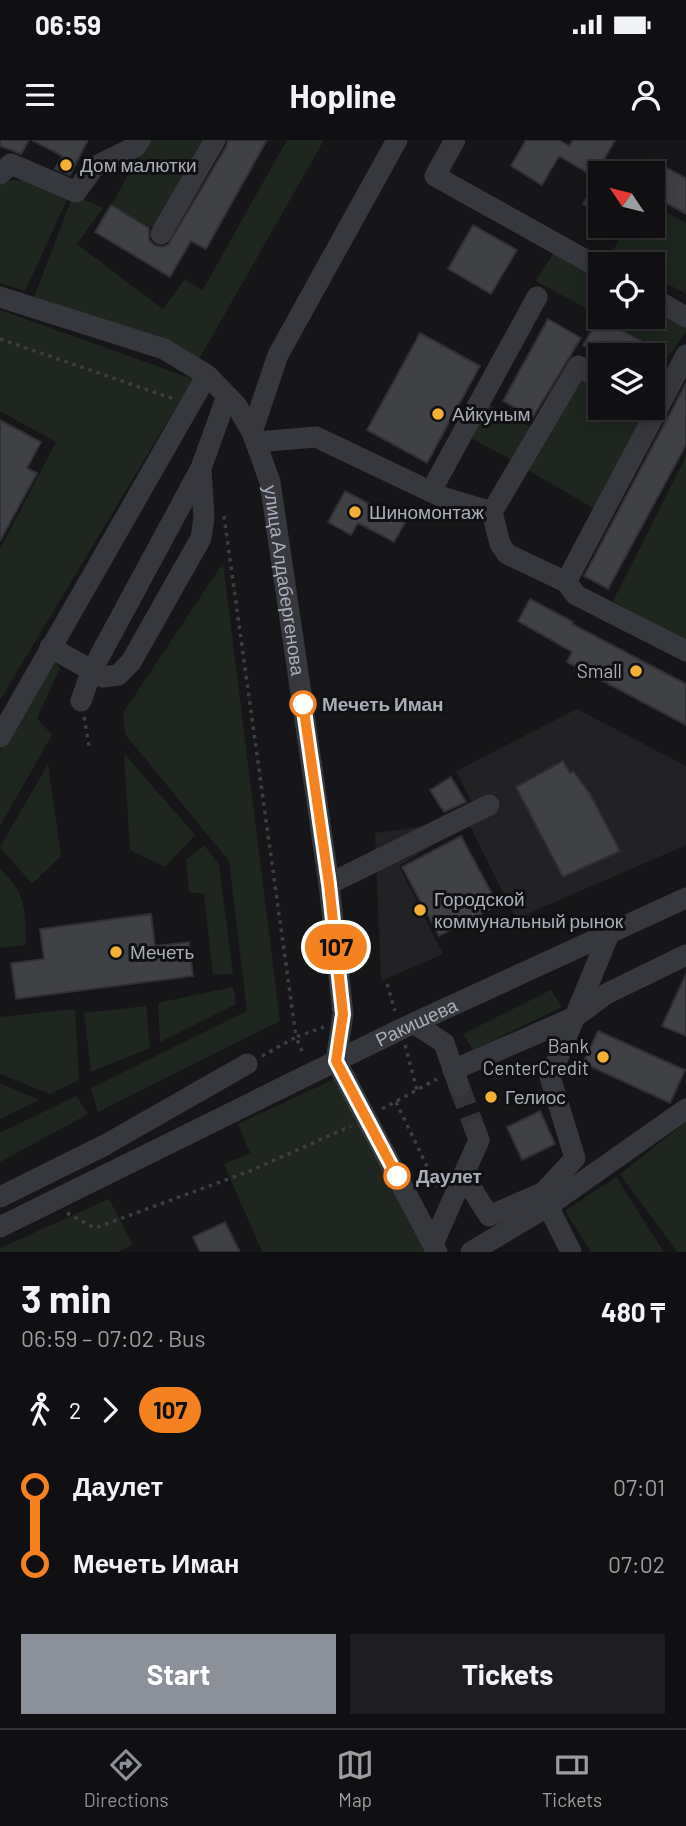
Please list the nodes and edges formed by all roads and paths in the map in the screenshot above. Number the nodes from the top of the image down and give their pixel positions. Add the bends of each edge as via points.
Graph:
1 (139, 140) edge
2 (215, 140) edge
3 (397, 140) edge
4 (456, 140) edge
5 (0, 174) edge
6 (161, 234) dead end
7 (588, 261) edge
8 (537, 297) dead end
9 (0, 298) edge
10 (665, 305) edge
11 (686, 317) edge
12 (0, 339) edge
13 (686, 355) edge
14 (588, 371) edge
15 (207, 374) junction
16 (665, 391) edge
17 (228, 396) junction
18 (190, 404) junction
19 (649, 420) edge
20 (254, 437) junction
21 (201, 468) junction
22 (431, 491) junction
23 (223, 503) dead end
24 (492, 512) junction
25 (566, 582) junction
26 (50, 647) junction
27 (686, 651) edge
28 (91, 672) junction
29 (81, 701) joint
30 (0, 737) edge
31 (89, 746) dead end
32 (489, 805) dead end
33 (329, 884) junction
34 (686, 898) edge
35 (609, 934) junction
36 (686, 955) edge
37 (575, 1017) junction
38 (343, 1020) junction
39 (415, 1024) junction
40 (296, 1037) junction
41 (302, 1051) dead end
42 (336, 1061) junction
43 (247, 1064) joint
44 (456, 1078) junction
45 (396, 1102) junction
46 (686, 1109) edge
47 (366, 1119) junction
48 (475, 1129) tunnel mouth
49 (104, 1145) junction
50 (118, 1168) junction
51 (463, 1175) junction
52 (0, 1198) edge
53 (548, 1206) junction
54 (448, 1210) junction
55 (73, 1217) dead end
56 (0, 1227) edge
57 (435, 1248) edge
58 (471, 1252) edge
59 (571, 1252) edge

1 - 5 street via 135,147 94,167 76,192 11,164
2 - 6 street
3 - 20 street via 278,355
4 - 7 street via 435,176
8 - 22 street
9 - 15 street, улица Алдабергенова via 164,349
10 - 11 street
12 - 18 path
13 - 16 street
14 - 24 street via 578,366
15 - 17 street, улица Алдабергенова
15 - 18 street
17 - 20 street, улица Алдабергенова
17 - 21 street
18 - 26 street
19 - 25 street
20 - 22 street via 316,437
20 - 33 street, улица Алдабергенова via 270,482
21 - 28 street
21 - 28 street via 203,529 198,546 131,662 112,677
22 - 24 street
23 - 40 path
24 - 25 street via 507,554
25 - 27 street via 576,595
26 - 28 street
26 - 30 street
28 - 29 street
29 - 31 path
32 - 33 street
33 - 38 street, улица Алдабергенова
34 - 35 street, Ракишева
35 - 37 street
35 - 39 street, Ракишева
36 - 37 street via 606,994
37 - 44 street
37 - 51 street via 550,1077 575,1158 544,1192 489,1216
38 - 40 path
38 - 42 street, улица Алдабергенова
39 - 42 street, Ракишева
39 - 44 street via 444,1043
40 - 41 path
40 - 43 path
42 - 47 street
42 - 50 street, Ракишева
43 - 49 street
44 - 45 path
45 - 47 path
45 - 54 path
46 - 53 street
47 - 55 path via 250,1171 94,1228
47 - 57 street
48 - 51 street via 479,1140
49 - 50 street
49 - 52 street
50 - 56 street, Ракишева
51 - 54 street
53 - 58 street
53 - 59 street
54 - 57 street

